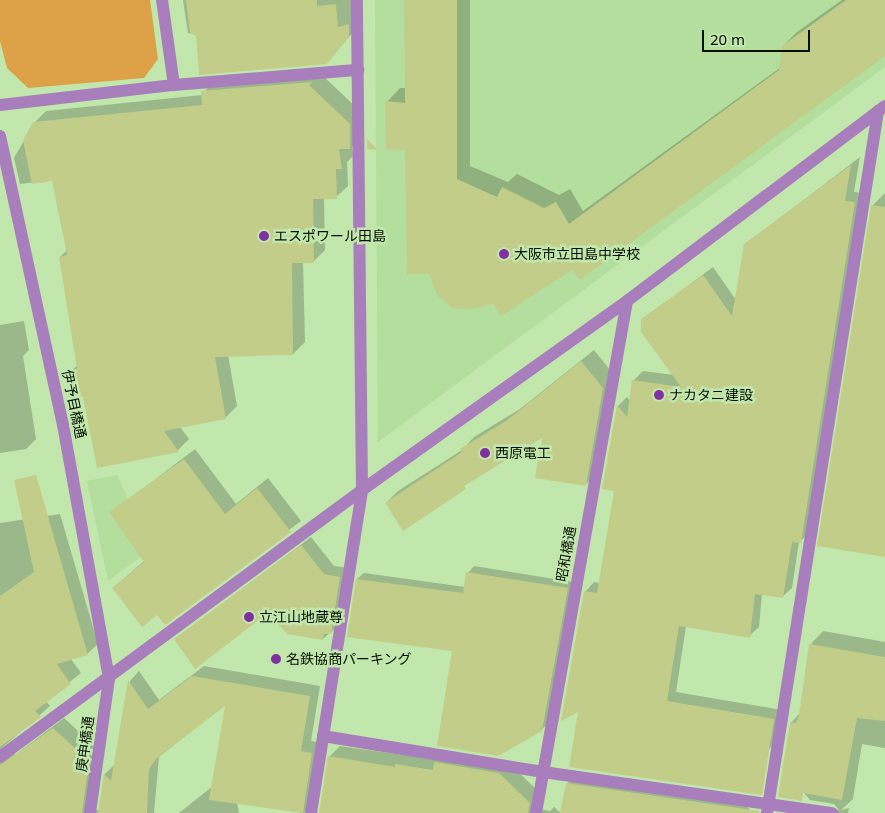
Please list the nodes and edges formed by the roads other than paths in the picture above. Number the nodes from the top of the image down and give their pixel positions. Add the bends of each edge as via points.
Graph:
1 (162, 0) edge
2 (357, 0) edge
3 (358, 70) junction
4 (174, 85) junction
5 (0, 105) edge
6 (882, 109) edge
7 (0, 136) edge
8 (626, 301) junction
9 (362, 490) junction
10 (109, 679) junction
11 (323, 736) junction
12 (0, 757) edge
13 (543, 772) junction
14 (768, 809) edge
15 (90, 813) edge
16 (311, 813) edge
17 (536, 813) edge
18 (832, 813) edge

1 - 4 street
2 - 3 street
3 - 4 street
3 - 9 street
4 - 5 street
6 - 8 street
6 - 14 street
7 - 10 street, 伊予目橋通 via 63,425
8 - 9 street
8 - 13 street, 昭和橋通
9 - 10 street
9 - 11 street
10 - 12 street
10 - 15 street, 庚申橋通
11 - 13 street
11 - 16 street
13 - 14 street
13 - 17 street, 昭和橋通
14 - 18 street

